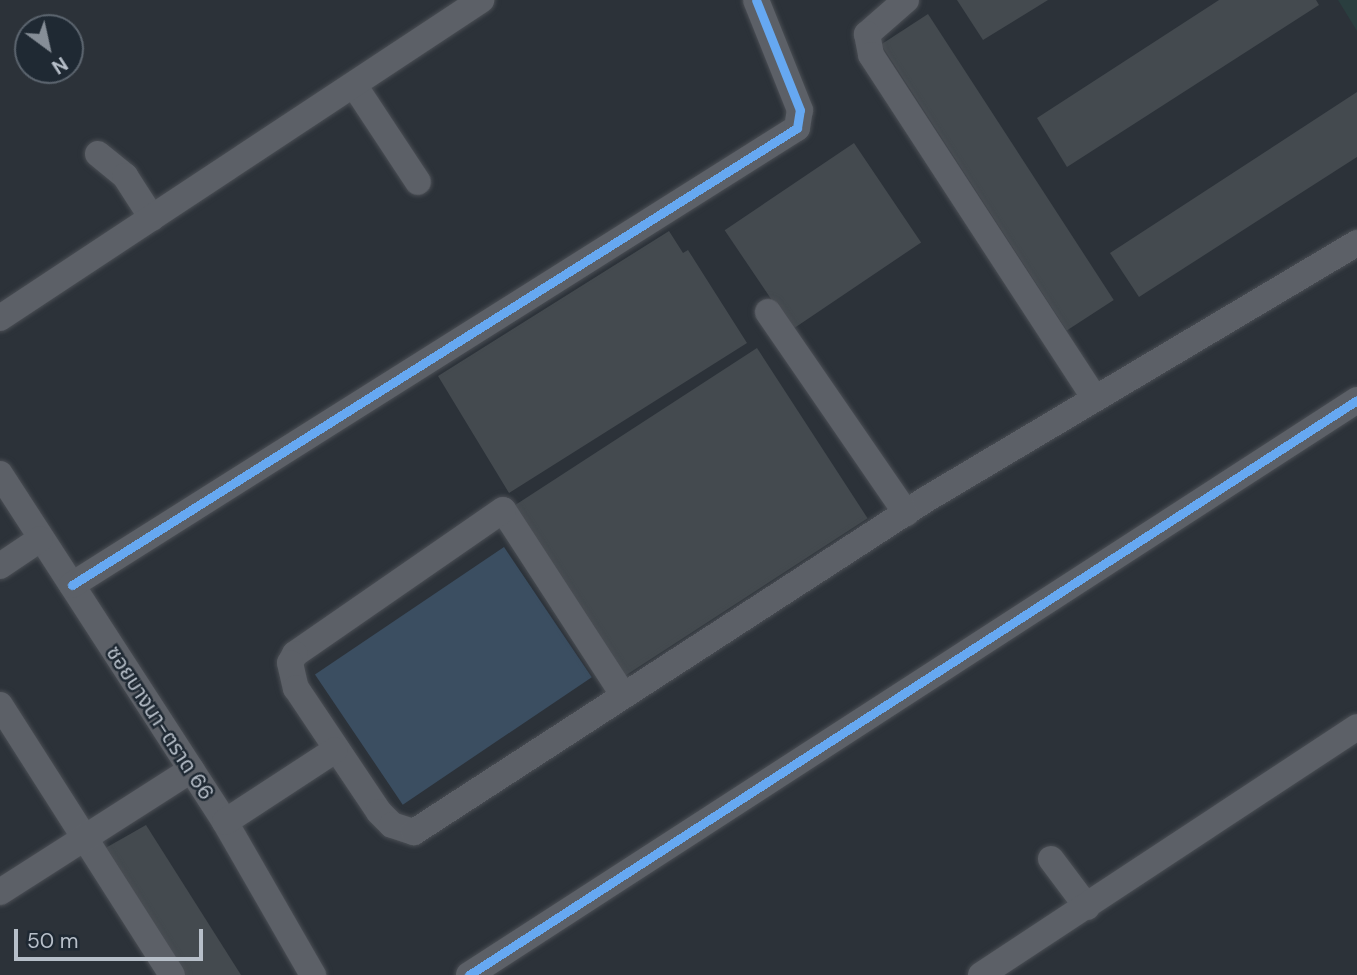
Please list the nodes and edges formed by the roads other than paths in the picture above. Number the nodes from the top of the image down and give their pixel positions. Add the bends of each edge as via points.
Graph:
1 (481, 0) edge
2 (756, 0) edge
3 (906, 0) edge
4 (354, 85) junction
5 (99, 154) dead end
6 (418, 182) dead end
7 (152, 218) junction
8 (1357, 243) edge
9 (768, 312) dead end
10 (0, 318) edge
11 (1094, 397) junction
12 (1357, 400) edge
13 (0, 474) edge
14 (906, 513) junction
15 (40, 539) junction
16 (0, 566) edge
17 (72, 585) junction
18 (622, 693) junction
19 (0, 705) edge
20 (1357, 727) edge
21 (335, 750) junction
22 (191, 770) junction
23 (225, 822) junction
24 (87, 836) junction
25 (1051, 859) dead end
26 (0, 892) edge
27 (1087, 907) junction
28 (172, 975) edge
29 (313, 975) edge
30 (469, 975) edge
31 (981, 975) edge

1 - 4 street
2 - 17 street via 800,110 797,128
3 - 11 street via 867,34 871,55
4 - 6 street
4 - 7 street
5 - 7 street via 125,176
7 - 10 street
8 - 11 street
9 - 14 street
11 - 14 street
12 - 30 street
13 - 15 street, ซอยบางนา-ตราด 66
14 - 18 street
15 - 16 street
15 - 17 street, ซอยบางนา-ตราด 66
17 - 22 street, ซอยบางนา-ตราด 66
18 - 21 street via 414,832 392,825 379,813
18 - 21 street via 503,510 295,654 290,672 296,688
19 - 24 street
20 - 27 street
21 - 23 street
22 - 23 street, ซอยบางนา-ตราด 66
22 - 24 street
23 - 29 street, ซอยบางนา-ตราด 66
24 - 26 street
24 - 28 street
25 - 27 street
27 - 31 street

